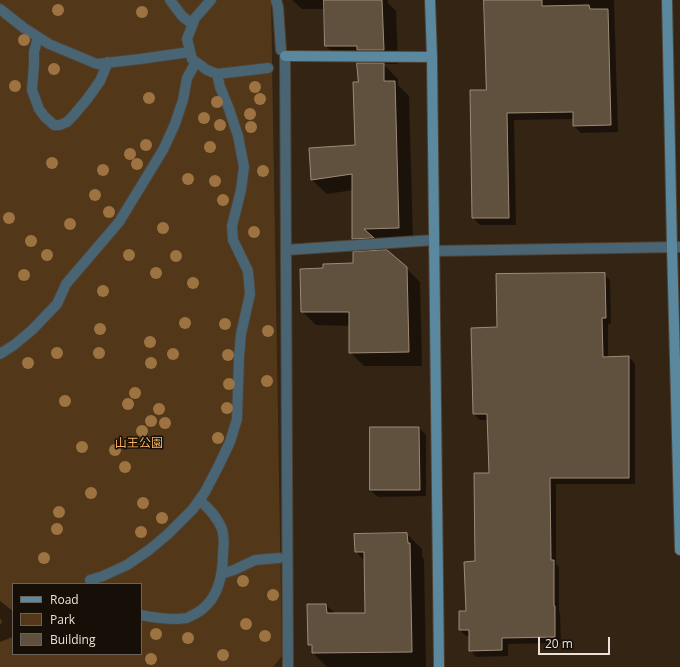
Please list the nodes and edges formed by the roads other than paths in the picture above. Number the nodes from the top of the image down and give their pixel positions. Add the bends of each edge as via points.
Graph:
1 (170, 0) edge
2 (211, 0) edge
3 (276, 0) edge
4 (430, 0) edge
5 (667, 0) edge
6 (0, 9) edge
7 (192, 24) junction
8 (38, 37) junction
9 (190, 52) junction
10 (283, 53) junction
11 (432, 57) junction
12 (108, 62) junction
13 (196, 62) junction
14 (268, 68) dead end
15 (217, 74) junction
16 (434, 246) junction
17 (676, 247) edge
18 (286, 250) junction
19 (0, 354) edge
20 (200, 500) junction
21 (680, 550) edge
22 (279, 558) dead end
23 (221, 574) junction
24 (95, 581) edge
25 (142, 615) edge
26 (288, 667) edge
27 (439, 667) edge

1 - 7 street
2 - 7 street
3 - 10 street
4 - 11 street
5 - 17 street
6 - 8 street
7 - 9 street via 187,39
8 - 12 street via 97,64
8 - 12 street via 34,52 32,90 39,109 54,125 67,122 73,116 100,81
9 - 12 street
9 - 13 street
10 - 11 street
10 - 18 street
11 - 16 street
13 - 15 street
13 - 19 street via 187,78 176,124 119,222 66,284 57,304 32,330
14 - 15 street
15 - 20 street via 238,136 244,167 232,226 233,240 248,271 250,294 241,334 237,419 227,448
16 - 17 street
16 - 18 street
16 - 27 street
17 - 21 street
18 - 26 street
20 - 23 street via 218,520 222,530 224,546
20 - 24 street via 149,550 127,565
22 - 23 street via 255,560
23 - 25 street via 211,601 187,618 164,619

